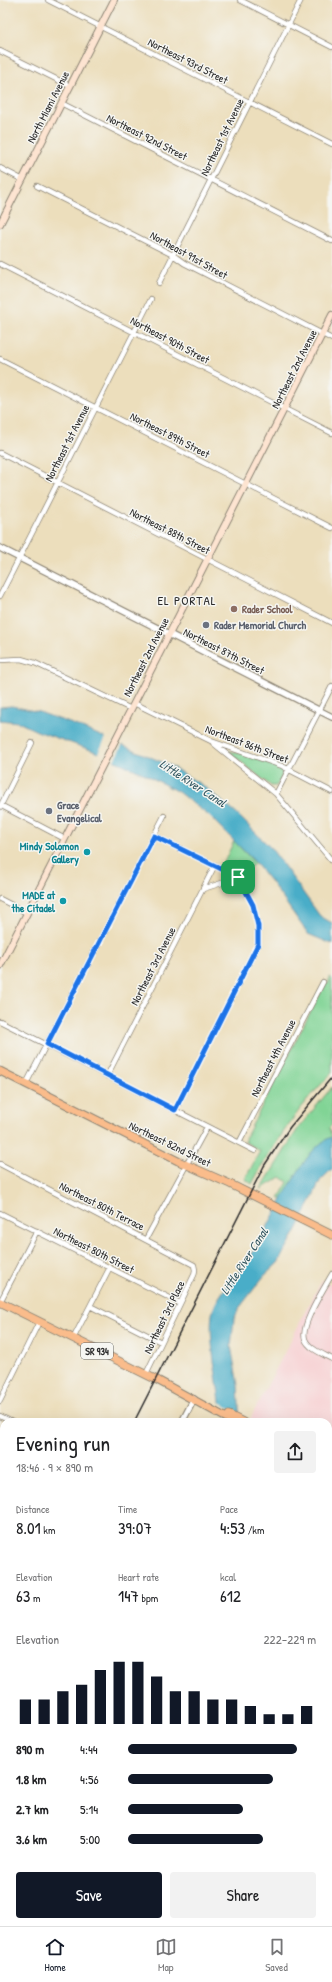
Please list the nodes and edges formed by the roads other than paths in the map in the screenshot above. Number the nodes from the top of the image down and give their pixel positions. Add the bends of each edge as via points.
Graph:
1 (48, 0) edge
2 (114, 0) edge
3 (240, 0) edge
4 (301, 0) edge
5 (289, 25) junction
6 (100, 26) junction
7 (332, 47) edge
8 (0, 51) edge
9 (70, 86) junction
10 (249, 102) junction
11 (61, 103) junction
12 (332, 144) edge
13 (0, 168) edge
14 (23, 180) junction
15 (211, 180) junction
16 (36, 186) dead end
17 (0, 224) edge
18 (332, 241) edge
19 (173, 255) junction
20 (0, 264) edge
21 (159, 283) dead end
22 (151, 299) dead end
23 (332, 315) edge
24 (135, 331) junction
25 (322, 334) junction
26 (332, 339) edge
27 (0, 359) edge
28 (96, 407) junction
29 (284, 409) junction
30 (332, 433) edge
31 (0, 453) edge
32 (57, 483) junction
33 (246, 485) junction
34 (332, 528) edge
35 (0, 548) edge
36 (19, 558) junction
37 (208, 560) junction
38 (0, 596) edge
39 (332, 623) edge
40 (169, 635) junction
41 (0, 660) edge
42 (332, 686) edge
43 (134, 703) junction
44 (130, 709) junction
45 (320, 710) junction
46 (332, 717) edge
47 (211, 742) junction
48 (32, 743) dead end
49 (289, 770) junction
50 (332, 792) edge
51 (276, 794) junction
52 (0, 806) edge
53 (164, 816) dead end
54 (154, 836) junction
55 (65, 840) junction
56 (332, 861) edge
57 (215, 865) junction
58 (242, 884) junction
59 (203, 888) junction
60 (0, 899) edge
61 (27, 913) junction
62 (0, 966) edge
63 (323, 982) dead end
64 (0, 1021) edge
65 (47, 1044) junction
66 (0, 1071) edge
67 (107, 1076) junction
68 (26, 1084) junction
69 (175, 1110) junction
70 (207, 1127) junction
71 (239, 1143) junction
72 (255, 1151) dead end
73 (0, 1164) edge
74 (186, 1165) junction
75 (0, 1213) edge
76 (37, 1231) junction
77 (332, 1235) edge
78 (146, 1239) junction
79 (194, 1266) joint
80 (109, 1269) junction
81 (332, 1274) edge
82 (0, 1302) edge
83 (180, 1303) junction
84 (90, 1306) junction
85 (39, 1322) junction
86 (73, 1339) junction
87 (161, 1342) junction
88 (332, 1359) edge
89 (146, 1374) junction
90 (194, 1399) junction
91 (0, 1402) edge
92 (220, 1413) junction
93 (184, 1418) edge
94 (228, 1418) edge
95 (233, 1418) edge

1 - 6 street, Northeast 93rd Street
2 - 6 main road, North Miami Avenue
3 - 5 street
4 - 5 street, Northeast 1st Avenue
5 - 7 street
5 - 10 street, Northeast 1st Avenue
6 - 9 main road, North Miami Avenue
6 - 10 street, Northeast 93rd Street
8 - 9 street
9 - 11 main road, North Miami Avenue
10 - 12 street, Northeast 93rd Street
10 - 15 street, Northeast 1st Avenue
11 - 14 main road, North Miami Avenue
11 - 15 street, Northeast 92nd Street
13 - 14 street
14 - 17 main road, North Miami Avenue
15 - 18 street, Northeast 92nd Street
15 - 19 street, Northeast 1st Avenue
16 - 19 street, Northeast 91st Street
19 - 21 street, Northeast 1st Avenue
19 - 25 street, Northeast 91st Street via 184,264
20 - 24 street, Northeast 90th Street
22 - 24 street, Northeast 1st Avenue
23 - 25 main road, Northeast 2nd Avenue
24 - 28 street, Northeast 1st Avenue
24 - 29 street, Northeast 90th Street
25 - 26 street, Northeast 91st Street
25 - 29 main road, Northeast 2nd Avenue
27 - 28 street, Northeast 89th Street
28 - 32 street, Northeast 1st Avenue
28 - 33 street, Northeast 89th Street
29 - 30 street, Northeast 90th Street
29 - 33 main road, Northeast 2nd Avenue
31 - 32 street, Northeast 88th Street
32 - 36 street, Northeast 1st Avenue
32 - 37 street, Northeast 88th Street
33 - 34 street, Northeast 89th Street
33 - 37 main road, Northeast 2nd Avenue
35 - 36 street, Northeast 87th Street
36 - 38 street, Northeast 1st Avenue
36 - 40 street, Northeast 87th Street
37 - 39 street, Northeast 88th Street
37 - 40 main road, Northeast 2nd Avenue
40 - 43 main road, Northeast 2nd Avenue
40 - 45 street, Northeast 87th Street
41 - 44 street via 21,659 35,664
42 - 45 street
43 - 44 main road, Northeast 2nd Avenue
43 - 47 street, Northeast 86th Street
44 - 55 main road, Northeast 2nd Avenue
45 - 46 street, Northeast 87th Street
45 - 49 street
47 - 49 street, Northeast 86th Street via 256,756
47 - 51 street
48 - 52 street
49 - 50 street, Northeast 86th Street
49 - 51 street
51 - 56 street
52 - 55 street
53 - 54 street
54 - 57 street
54 - 65 street
55 - 61 main road, Northeast 2nd Avenue
57 - 58 street via 238,877
57 - 59 street, Northeast 3rd Avenue
58 - 59 street via 224,882
58 - 69 street via 253,905 258,926 258,944
59 - 67 street, Northeast 3rd Avenue
60 - 61 street
61 - 62 main road, Northeast 2nd Avenue
63 - 71 street, Northeast 4th Avenue
64 - 65 street
65 - 67 street
65 - 68 street
66 - 68 main road, Northeast 82nd Street
67 - 69 street
68 - 74 main road, Northeast 82nd Street
69 - 70 street
70 - 71 street
70 - 74 street
71 - 72 street
73 - 78 street, Northeast 80th Terrace
74 - 77 main road, Northeast 82nd Street
74 - 78 street
75 - 76 street, Northeast 80th Street
76 - 80 street, Northeast 80th Street
76 - 82 street
78 - 79 street, Northeast 80th Terrace via 191,1262
79 - 83 street, Northeast 3rd Place via 194,1275
80 - 83 street, Northeast 80th Street
80 - 84 street
81 - 88 street via 304,1334 313,1348
82 - 85 main road, SR 934
83 - 87 street, Northeast 3rd Place
84 - 86 street
84 - 87 street
85 - 86 main road, SR 934
85 - 91 street
86 - 89 main road, SR 934
87 - 89 street, Northeast 3rd Place
89 - 90 main road, SR 934
90 - 92 main road, SR 934
90 - 93 street
92 - 94 main road, SR 934
92 - 95 main road

